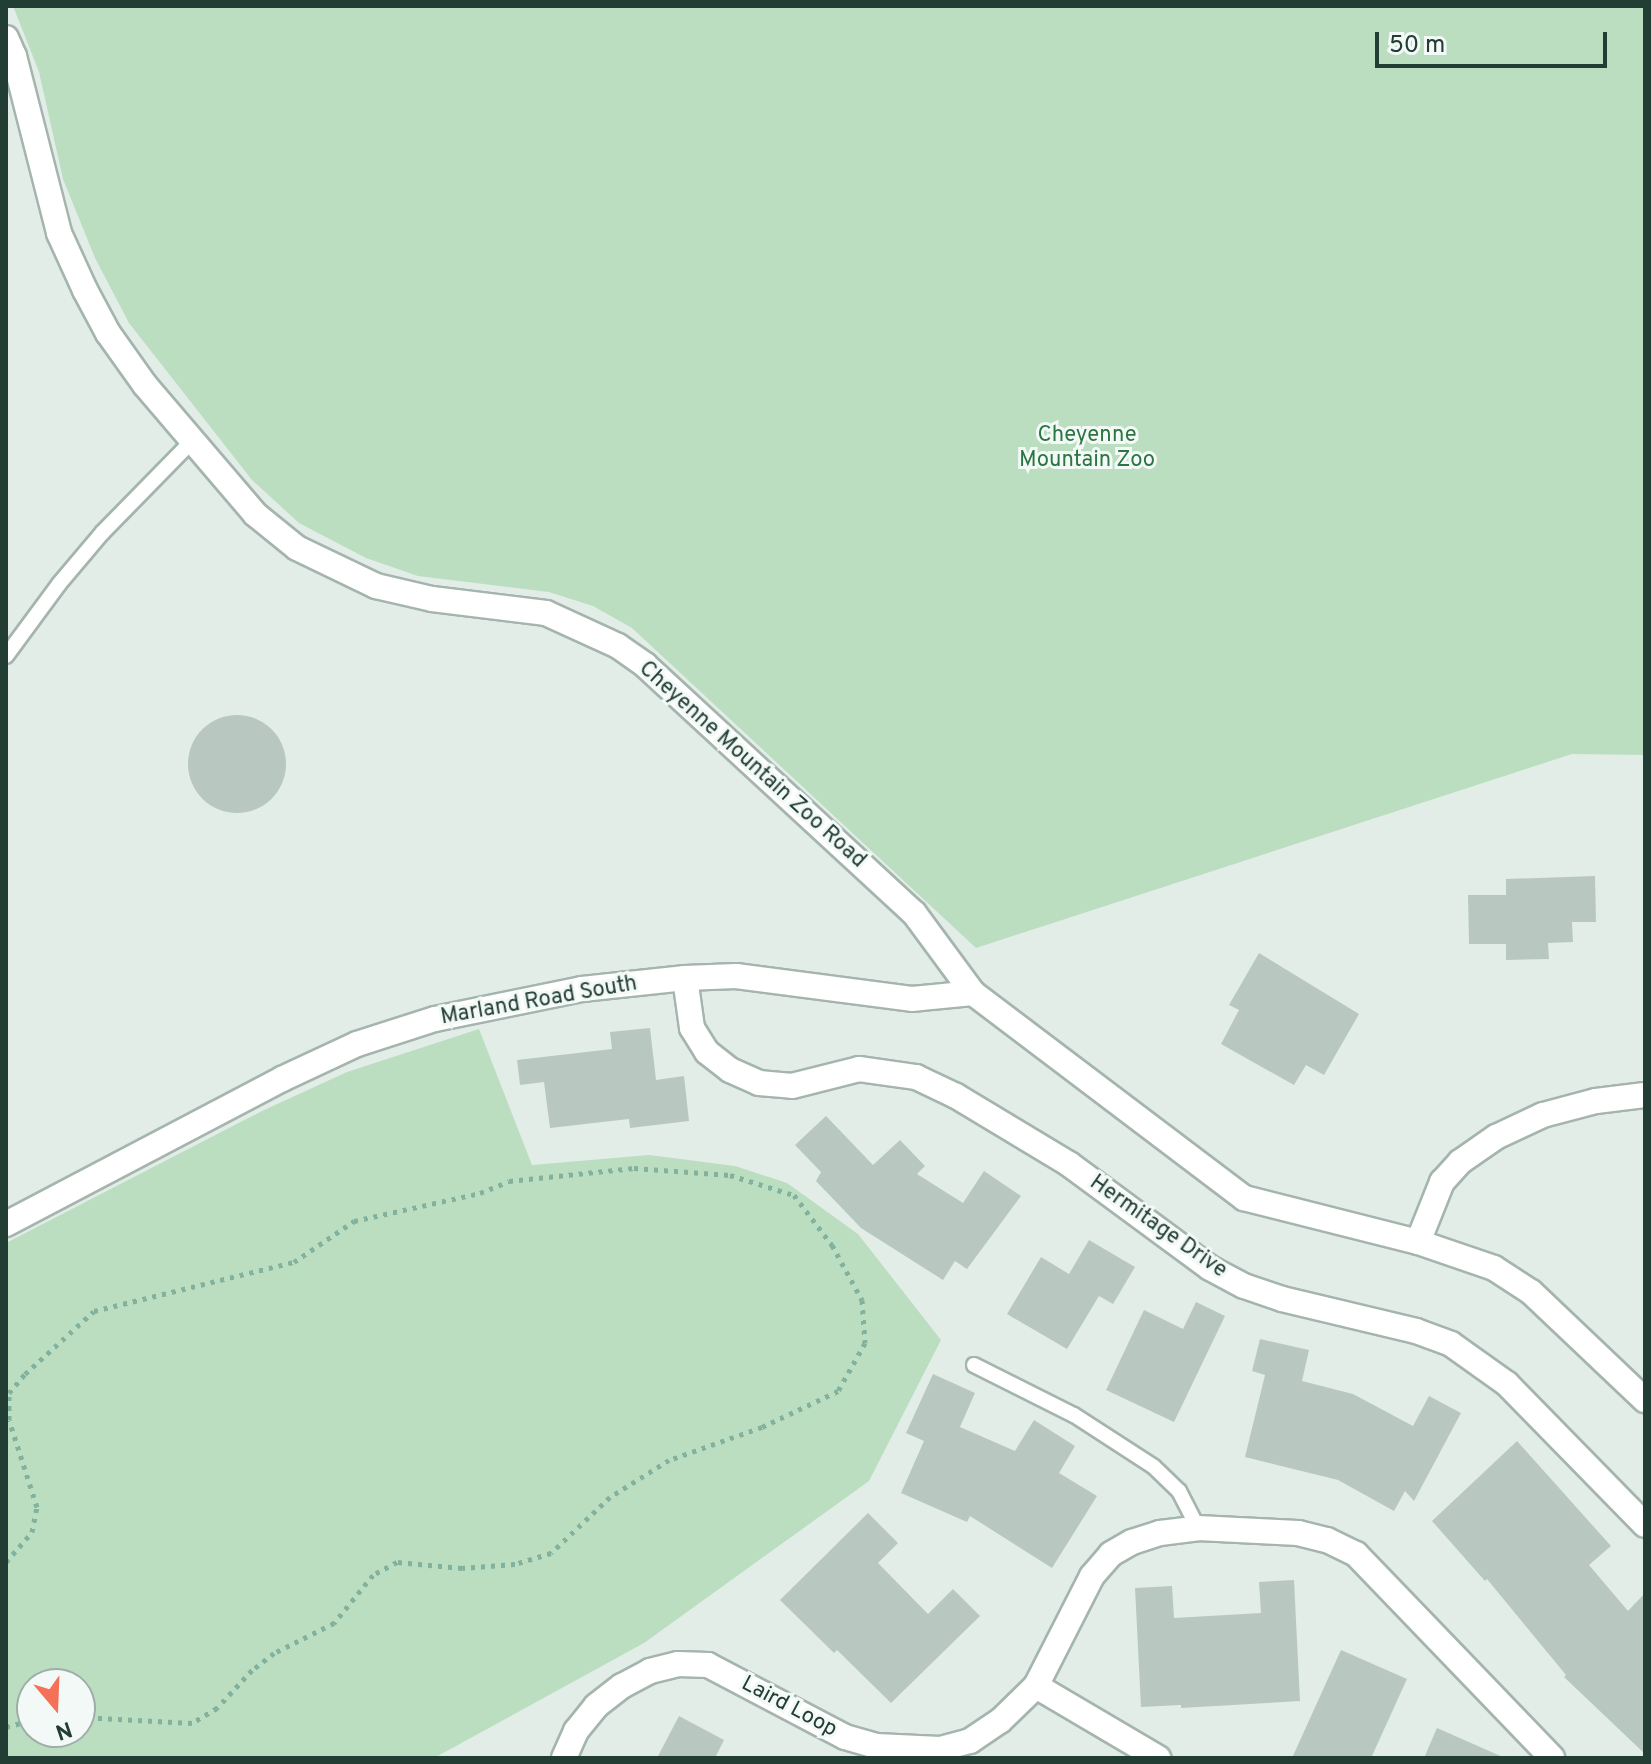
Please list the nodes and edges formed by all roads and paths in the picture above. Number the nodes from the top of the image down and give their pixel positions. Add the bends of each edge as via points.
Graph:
1 (6, 38) edge
2 (192, 441) junction
3 (6, 656) edge
4 (685, 978) junction
5 (973, 993) junction
6 (1645, 1095) edge
7 (6, 1224) edge
8 (1418, 1242) junction
9 (974, 1365) dead end
10 (1645, 1400) edge
11 (1645, 1525) edge
12 (1198, 1528) junction
13 (6, 1562) edge
14 (1036, 1686) junction
15 (96, 1718) edge
16 (564, 1758) edge
17 (1158, 1758) edge
18 (1552, 1758) edge

1 - 2 street, Cheyenne Mountain Zoo Road via 59,233 85,290 108,333
2 - 3 lane via 103,532
2 - 5 street, Cheyenne Mountain Zoo Road via 255,514 297,548 376,586 432,599 546,613 618,646 645,665 914,913
4 - 5 street, Marland Road South via 736,976 912,999
4 - 7 street, Marland Road South via 508,1002 357,1044
4 - 11 street, Hermitage Drive via 692,1028 707,1052 730,1070 759,1083 792,1086 859,1069 916,1077 1069,1164 1210,1268 1244,1286 1451,1344 1507,1384
5 - 8 street, Cheyenne Mountain Zoo Road via 1244,1198
6 - 8 street via 1543,1115 1496,1137 1442,1182
8 - 10 street, Cheyenne Mountain Zoo Road via 1494,1268 1531,1292
9 - 12 lane via 1074,1415 1154,1467 1179,1491
12 - 14 street via 1160,1533 1111,1554 1092,1576
12 - 18 street via 1298,1533 1356,1554
13 - 15 path via 32,1532 37,1507 9,1420 9,1393 94,1311 294,1262 354,1221 480,1193 509,1181 634,1168 730,1175 794,1195 832,1245 862,1300 865,1343 838,1391 762,1427 669,1460 610,1497 551,1553 515,1564 462,1568 397,1562 373,1575 334,1623 274,1653 217,1708 192,1723
14 - 16 street, Laird Loop via 970,1741 940,1749 877,1746 845,1737 708,1665 678,1664 650,1671 596,1706
14 - 17 street

